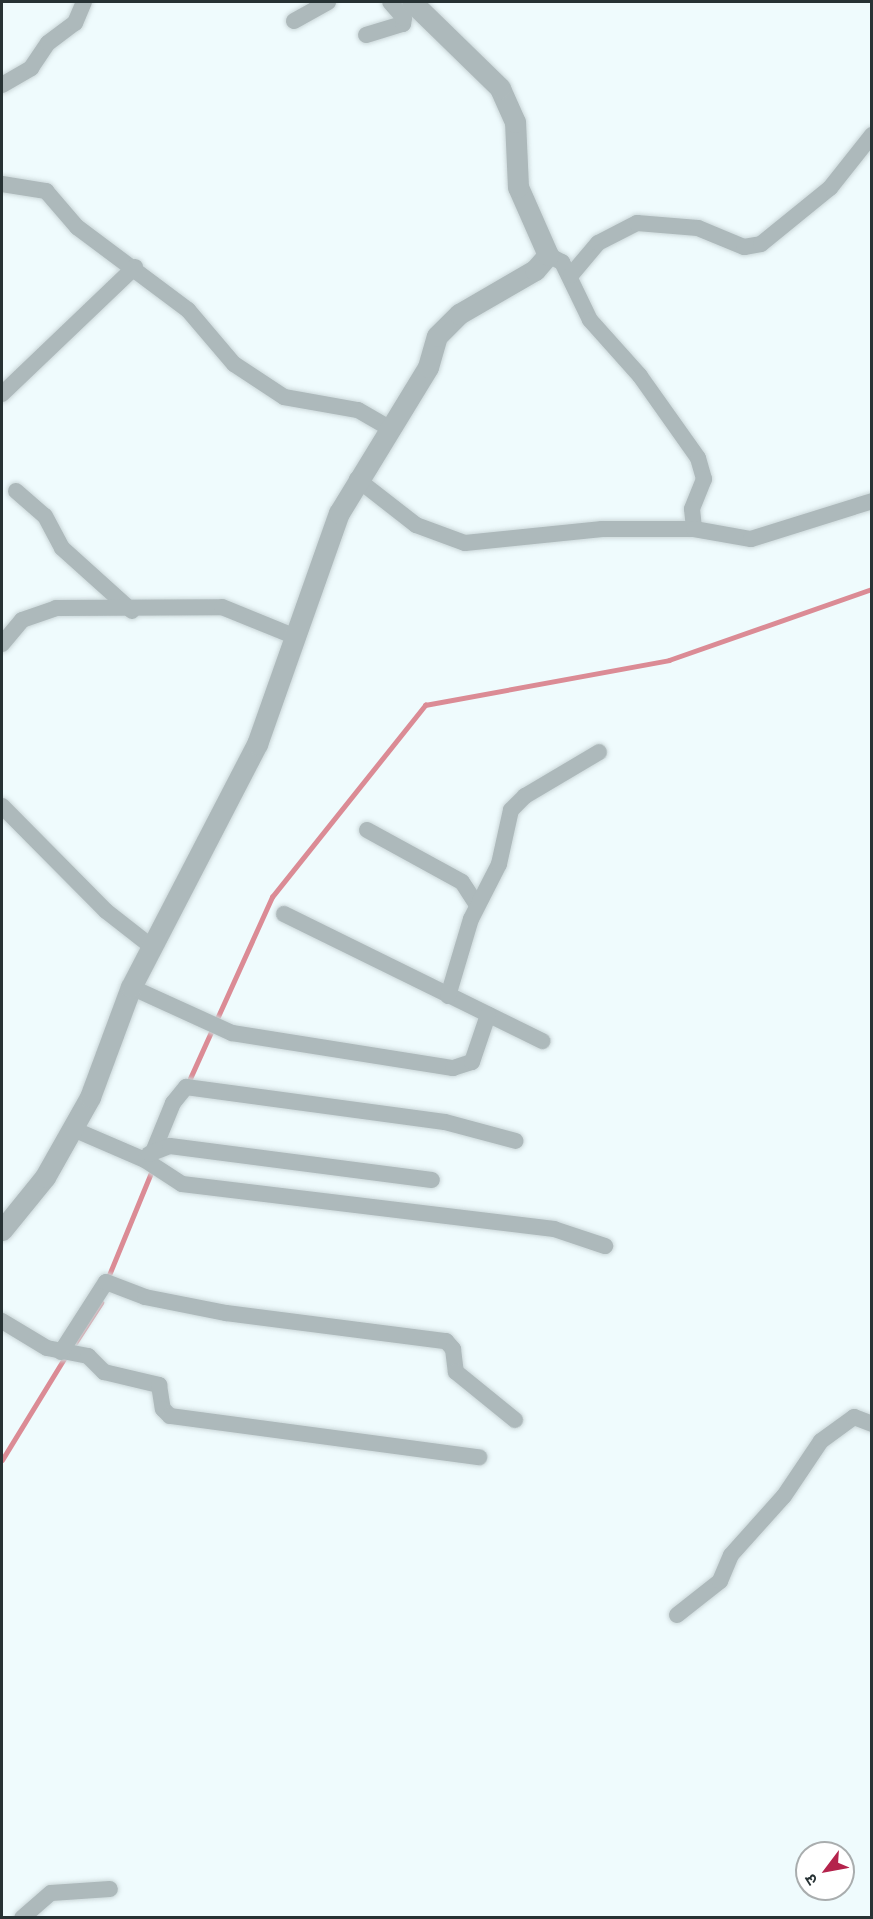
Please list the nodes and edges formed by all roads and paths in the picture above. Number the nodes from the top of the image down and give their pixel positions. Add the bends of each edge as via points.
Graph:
1 (84, 2) edge
2 (328, 2) edge
3 (390, 2) edge
4 (412, 2) edge
5 (294, 21) dead end
6 (366, 35) dead end
7 (2, 85) edge
8 (872, 135) edge
9 (2, 183) edge
10 (548, 255) junction
11 (135, 267) junction
12 (571, 275) junction
13 (2, 394) edge
14 (391, 429) junction
15 (357, 479) junction
16 (16, 491) dead end
17 (872, 501) edge
18 (694, 529) junction
19 (132, 611) junction
20 (296, 637) junction
21 (2, 644) edge
22 (599, 752) dead end
23 (2, 806) edge
24 (367, 830) dead end
25 (477, 905) junction
26 (284, 914) dead end
27 (152, 947) junction
28 (131, 987) junction
29 (448, 996) junction
30 (488, 1015) junction
31 (542, 1041) dead end
32 (73, 1129) junction
33 (516, 1141) dead end
34 (147, 1155) junction
35 (432, 1180) dead end
36 (2, 1230) edge
37 (605, 1246) dead end
38 (2, 1321) edge
39 (61, 1352) junction
40 (515, 1420) dead end
41 (872, 1424) edge
42 (479, 1457) dead end
43 (677, 1615) dead end
44 (110, 1889) dead end
45 (22, 1917) edge

1 - 7 street via 75,23 48,42 32,68
2 - 5 street
3 - 6 street via 404,18 403,24
4 - 10 street via 500,88 515,122 518,187
8 - 12 street via 830,188 761,244 744,247 698,228 637,223 598,243
9 - 11 street via 46,191 77,227
10 - 12 street
10 - 14 street via 535,270 442,327 428,367
11 - 13 street
11 - 14 street via 188,310 234,364 284,397 358,410
12 - 18 street via 590,320 640,376 698,458 704,479 692,509
14 - 15 street
15 - 18 street via 416,525 449,541 504,541 567,530
15 - 20 street via 339,513
16 - 19 street via 45,516 62,548
17 - 18 street via 751,539
19 - 20 street via 222,607
19 - 21 street via 47,609 22,620
20 - 27 street via 257,744
22 - 25 street via 516,804 508,817 499,864
23 - 27 street via 106,911
24 - 25 street via 462,882
25 - 29 street
26 - 29 street
27 - 28 street
28 - 30 street via 220,1029 462,1069 472,1062
28 - 32 street
29 - 30 street
30 - 31 street
32 - 34 street
32 - 36 street via 45,1177
33 - 34 street via 445,1122 186,1087 173,1103
34 - 35 street via 170,1146
34 - 37 street via 182,1184 554,1229
38 - 39 street
39 - 40 street via 106,1282 146,1297 226,1313 446,1341 453,1349 456,1372
39 - 42 street via 88,1356 111,1375 159,1385 164,1412 180,1418
41 - 43 street via 854,1417 815,1447 784,1496 731,1555 720,1581
44 - 45 street via 51,1893

